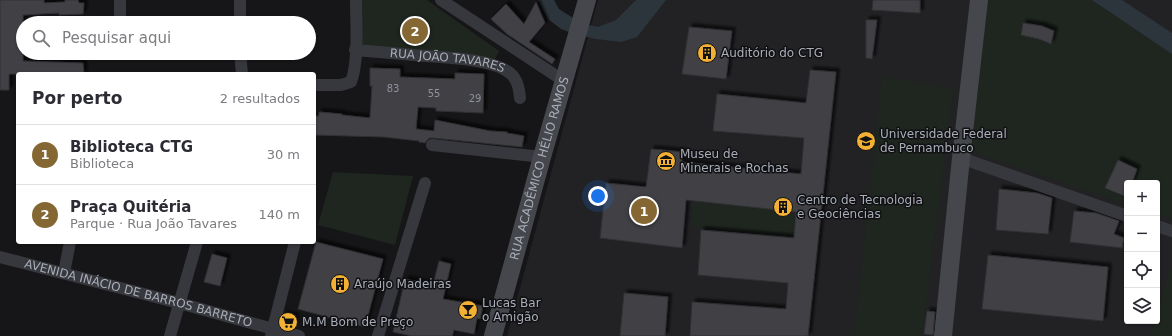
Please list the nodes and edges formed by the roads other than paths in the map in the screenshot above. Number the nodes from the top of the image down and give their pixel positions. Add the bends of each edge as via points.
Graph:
1 (120, 0) edge
2 (240, 0) edge
3 (356, 0) edge
4 (441, 0) edge
5 (979, 0) edge
6 (586, 5) edge
7 (120, 16) edge
8 (240, 16) edge
9 (355, 50) junction
10 (241, 60) edge
11 (242, 72) edge
12 (564, 81) junction
13 (316, 85) edge
14 (520, 98) dead end
15 (432, 145) dead end
16 (542, 157) junction
17 (961, 158) junction
18 (424, 183) dead end
19 (1124, 215) edge
20 (1160, 227) edge
21 (1172, 232) edge
22 (70, 244) edge
23 (196, 244) edge
24 (294, 244) edge
25 (0, 257) edge
26 (64, 273) junction
27 (179, 303) junction
28 (272, 332) edge
29 (170, 336) edge
30 (299, 336) edge
31 (378, 336) edge
32 (493, 336) edge
33 (943, 336) edge

1 - 7 street
2 - 8 street
3 - 9 street
4 - 12 street
5 - 17 street
6 - 12 street, RUA ACADÊMICO HÉLIO RAMOS
9 - 13 street via 351,82 341,85
9 - 14 street, RUA JOÃO TAVARES via 474,61 498,66 515,78
10 - 11 street
12 - 16 street, RUA ACADÊMICO HÉLIO RAMOS
15 - 16 street
16 - 32 street, RUA ACADÊMICO HÉLIO RAMOS
17 - 19 street
17 - 33 street
18 - 31 street
20 - 21 street
22 - 26 street
23 - 27 street
24 - 28 street
25 - 26 street, AVENIDA INÁCIO DE BARROS BARRETO
26 - 27 street, AVENIDA INÁCIO DE BARROS BARRETO
27 - 28 street, AVENIDA INÁCIO DE BARROS BARRETO
27 - 29 street
28 - 30 street, AVENIDA INÁCIO DE BARROS BARRETO

